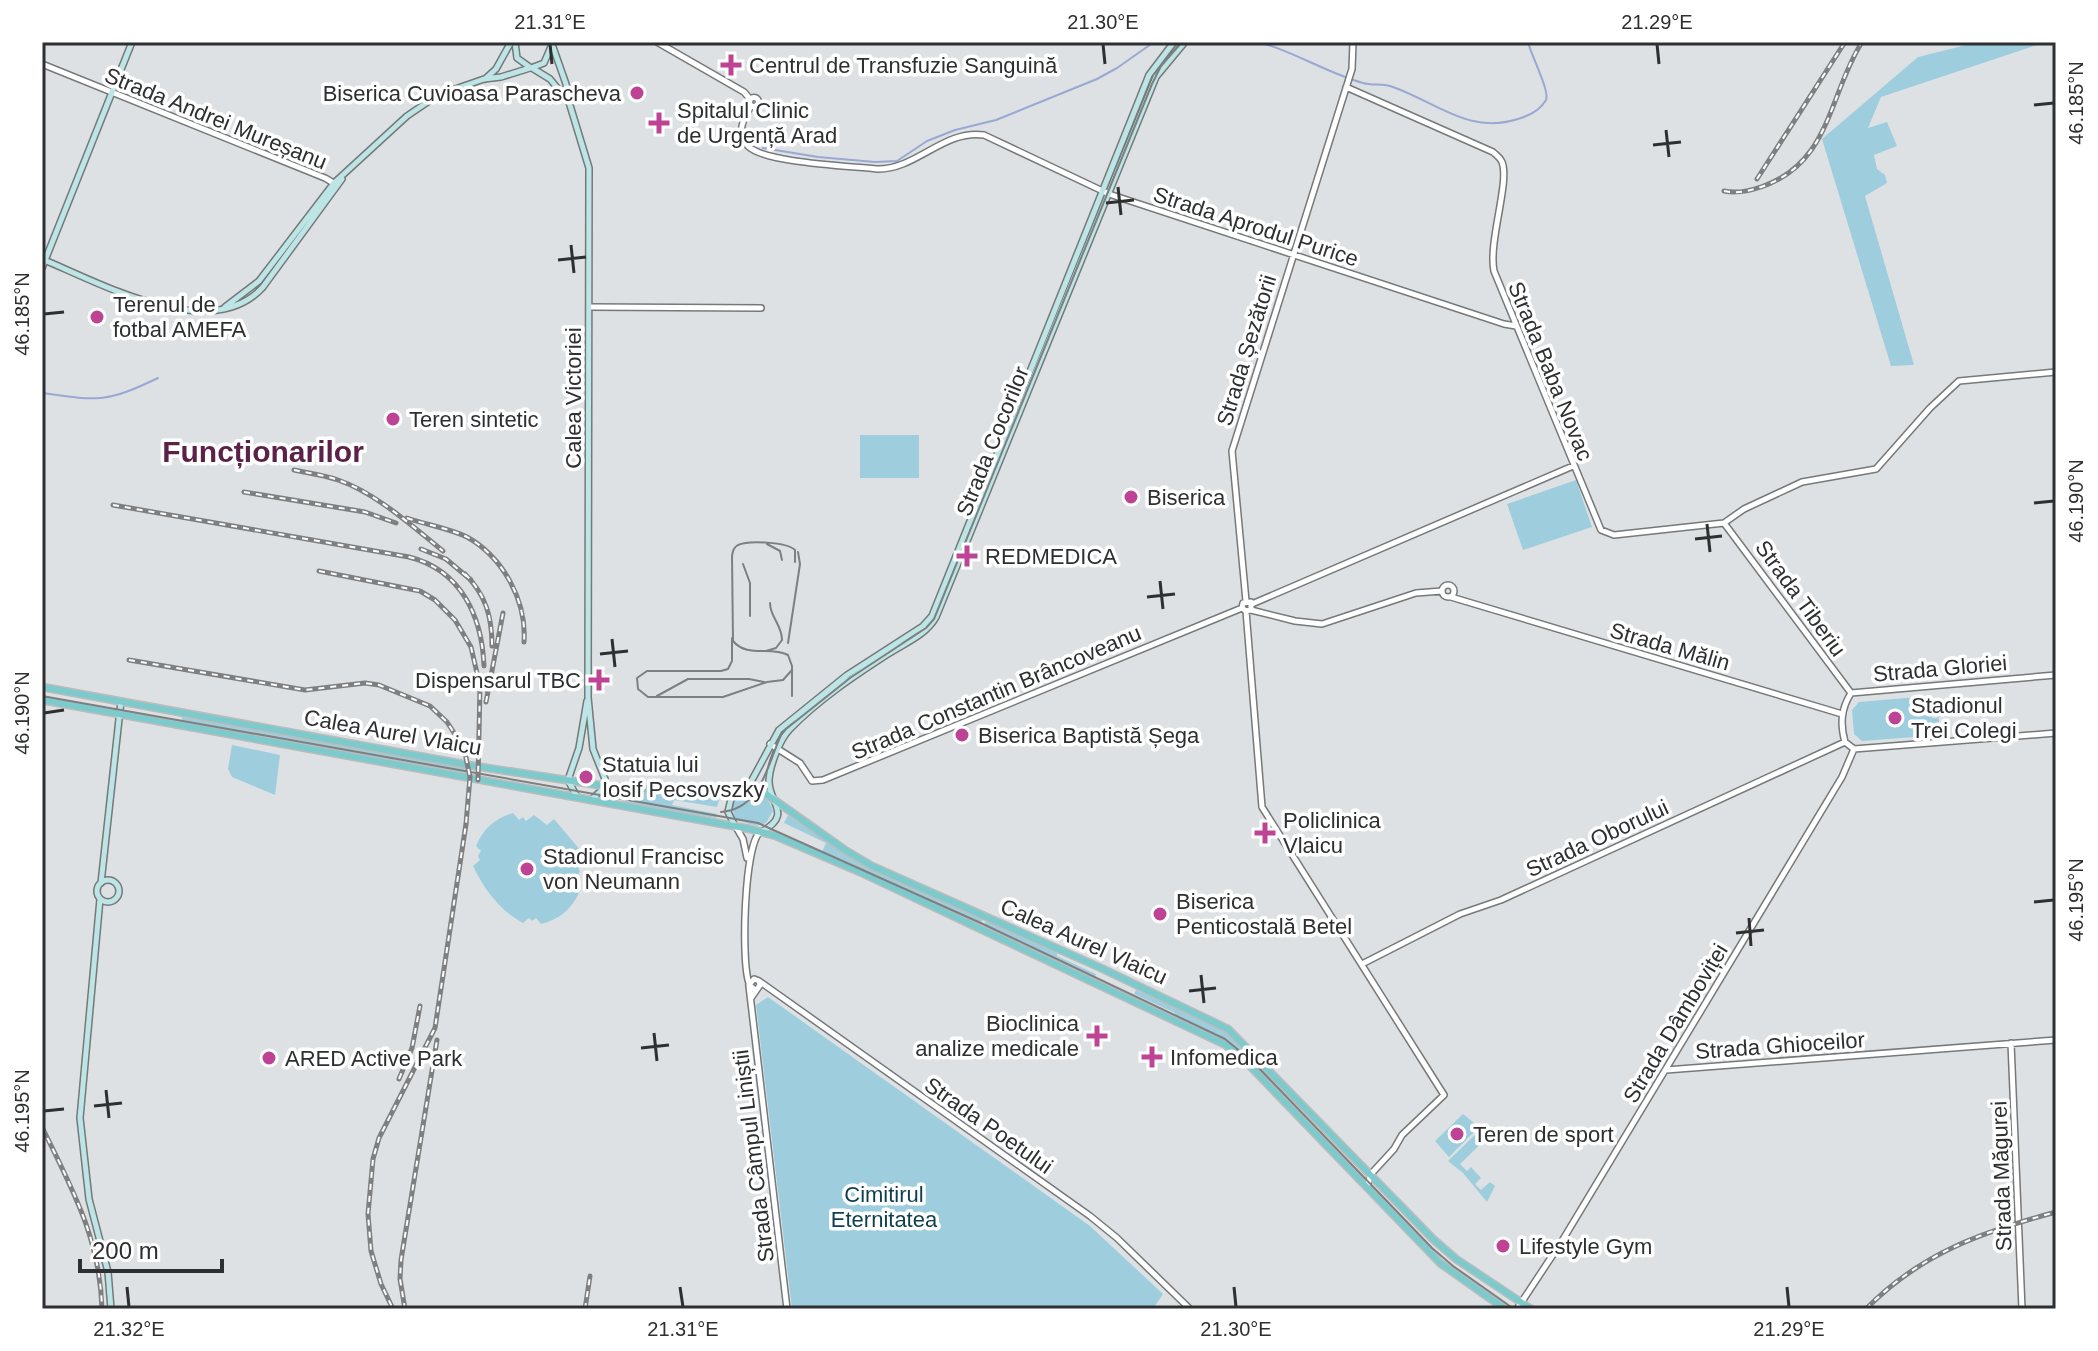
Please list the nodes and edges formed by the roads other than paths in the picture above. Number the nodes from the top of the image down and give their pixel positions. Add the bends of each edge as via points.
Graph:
1 (132, 42) edge
2 (513, 42) edge
3 (657, 42) edge
4 (1174, 42) edge
5 (1185, 42) edge
6 (1353, 42) edge
7 (553, 44) edge
8 (42, 64) edge
9 (530, 68) junction
10 (484, 79) junction
11 (1346, 87) junction
12 (111, 93) junction
13 (569, 102) junction
14 (336, 184) junction
15 (1106, 193) junction
16 (1293, 254) junction
17 (44, 260) edge
18 (42, 268) edge
19 (590, 307) junction
20 (761, 308) dead end
21 (1516, 326) junction
22 (2056, 372) edge
23 (1573, 466) junction
24 (1724, 523) junction
25 (1442, 591) junction
26 (1451, 597) junction
27 (1247, 607) junction
28 (2056, 675) edge
29 (42, 687) edge
30 (1851, 693) junction
31 (42, 700) edge
32 (587, 700) junction
33 (121, 701) junction
34 (119, 714) junction
35 (1842, 714) junction
36 (2056, 733) edge
37 (1845, 742) junction
38 (771, 745) junction
39 (1854, 749) junction
40 (778, 751) junction
41 (568, 780) junction
42 (605, 786) junction
43 (740, 790) junction
44 (577, 797) junction
45 (775, 799) junction
46 (591, 800) junction
47 (735, 826) junction
48 (761, 832) junction
49 (103, 860) junction
50 (748, 865) junction
51 (112, 881) junction
52 (101, 883) junction
53 (100, 899) junction
54 (110, 901) junction
55 (97, 921) junction
56 (1362, 964) junction
57 (745, 968) junction
58 (758, 980) junction
59 (753, 987) junction
60 (773, 990) junction
61 (2056, 1040) edge
62 (2011, 1043) junction
63 (1665, 1070) junction
64 (1371, 1174) junction
65 (1367, 1186) junction
66 (1519, 1306) edge
67 (111, 1309) edge
68 (787, 1309) edge
69 (1190, 1309) edge
70 (1505, 1309) edge
71 (1531, 1309) edge
72 (2022, 1309) edge

1 - 12 main road
2 - 9 main road via 516,56
2 - 10 main road
3 - 15 street, Strada Aprodul Purice via 744,92 751,103 742,125 744,143 760,154 894,168 951,140 977,134
4 - 15 main road, Strada Cocorilor via 1149,75
5 - 15 main road, Strada Cocorilor via 1158,74
6 - 11 street, Strada Șezătorii via 1354,62
7 - 9 main road via 544,63
7 - 13 main road, Calea Victoriei
8 - 12 street, Strada Andrei Mureșanu
9 - 10 main road
9 - 13 main road, Calea Victoriei via 550,79
10 - 14 main road via 425,102
11 - 16 street, Strada Șezătorii
11 - 21 street, Strada Baba Novac via 1493,152 1503,165 1493,264
12 - 14 street, Strada Andrei Mureșanu
12 - 17 main road
13 - 19 main road, Calea Victoriei via 589,168
14 - 17 main road via 263,287 225,307 177,310
15 - 16 street, Strada Aprodul Purice
15 - 38 main road, Strada Cocorilor via 930,618 782,727
15 - 40 main road, Strada Cocorilor via 936,617 926,630 855,676 793,726
16 - 21 street, Strada Aprodul Purice
16 - 27 street, Strada Șezătorii via 1232,451
17 - 18 main road
19 - 20 street
19 - 32 main road, Calea Victoriei
21 - 23 street, Strada Baba Novac
22 - 24 street via 1959,381 1876,469 1802,482
23 - 24 street, Strada Baba Novac via 1597,525 1606,534
23 - 27 street, Strada Constantin Brâncoveanu
24 - 30 street, Strada Tiberiu
25 - 26 street
25 - 26 street via 1451,585
25 - 27 street via 1403,596 1333,621 1309,623
26 - 35 street, Strada Mălin
27 - 40 street, Strada Constantin Brâncoveanu via 823,780 812,781 800,763
27 - 56 street via 1262,807
28 - 30 street, Strada Gloriei
29 - 33 main road, Calea Aurel Vlaicu
30 - 35 street, Strada Gloriei
31 - 34 main road, Calea Aurel Vlaicu
32 - 41 main road, Calea Victoriei
32 - 42 main road, Calea Victoriei via 593,749
33 - 34 main road
33 - 41 main road, Calea Aurel Vlaicu
34 - 44 main road, Calea Aurel Vlaicu
34 - 49 main road
35 - 37 street
36 - 39 street
37 - 39 street
37 - 56 street, Strada Oborului via 1460,914
38 - 40 street, Strada Constantin Brâncoveanu
38 - 43 main road, Strada Cocorilor via 752,780
39 - 63 street, Strada Dâmboviței
40 - 45 main road, Strada Cocorilor via 769,781
41 - 42 main road, Calea Aurel Vlaicu
41 - 44 main road
42 - 43 main road, Calea Aurel Vlaicu
42 - 46 main road
43 - 45 main road, Calea Aurel Vlaicu via 758,790
43 - 47 main road via 729,806
44 - 46 main road, Calea Aurel Vlaicu
45 - 48 main road via 777,818
45 - 64 main road, Calea Aurel Vlaicu via 872,866 1228,1029
46 - 47 main road, Calea Aurel Vlaicu
47 - 48 main road, Calea Aurel Vlaicu
47 - 50 street
48 - 50 street via 754,838
48 - 65 main road, Calea Aurel Vlaicu via 860,872 1226,1045
49 - 51 main road
49 - 52 main road
50 - 57 street
51 - 52 main road
51 - 54 main road via 119,893
52 - 53 main road
53 - 54 main road
53 - 55 main road
54 - 55 main road
55 - 67 main road via 80,1118 89,1199 108,1272
56 - 64 street via 1444,1095
57 - 58 street, Strada Poetului
57 - 59 street
58 - 59 street
58 - 59 street via 752,979
58 - 60 street, Strada Poetului
59 - 60 street
59 - 68 street, Strada Câmpul Liniștii
60 - 69 street, Strada Poetului via 1090,1216
61 - 62 street, Strada Ghioceilor
62 - 63 street, Strada Ghioceilor
62 - 72 street, Strada Măgurei
63 - 66 street, Strada Dâmboviței
64 - 65 street
64 - 66 main road, Calea Aurel Vlaicu via 1433,1239
65 - 70 main road, Calea Aurel Vlaicu via 1440,1263
66 - 71 main road, Calea Aurel Vlaicu

